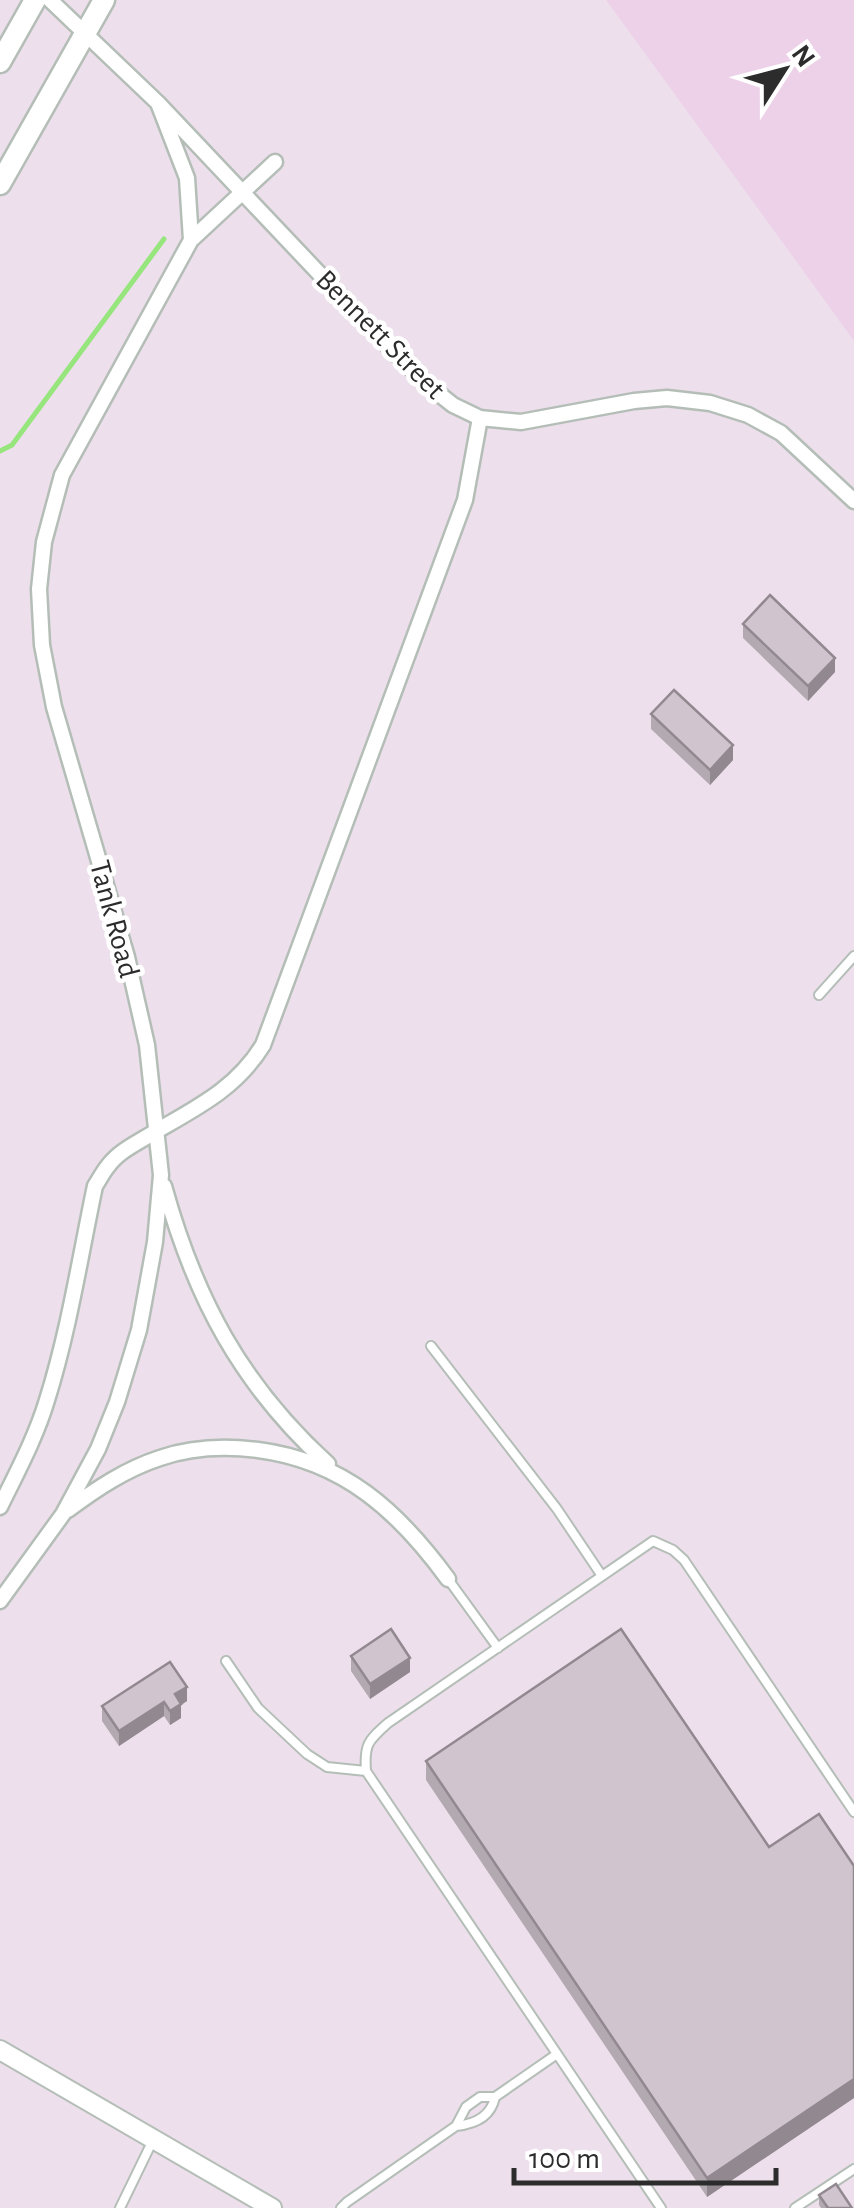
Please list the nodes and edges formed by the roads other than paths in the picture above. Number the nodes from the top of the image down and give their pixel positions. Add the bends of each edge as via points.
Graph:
1 (34, 0) edge
2 (50, 0) edge
3 (104, 0) edge
4 (86, 33) junction
5 (0, 62) edge
6 (158, 102) junction
7 (275, 162) dead end
8 (0, 184) edge
9 (243, 193) junction
10 (191, 240) junction
11 (480, 418) junction
12 (854, 501) edge
13 (854, 956) edge
14 (819, 995) dead end
15 (157, 1131) junction
16 (161, 1175) junction
17 (431, 1346) dead end
18 (340, 1474) junction
19 (0, 1507) edge
20 (63, 1514) junction
21 (602, 1576) junction
22 (448, 1579) joint
23 (0, 1601) edge
24 (498, 1648) junction
25 (226, 1661) dead end
26 (366, 1771) junction
27 (854, 1812) edge
28 (0, 2050) edge
29 (557, 2054) junction
30 (495, 2098) junction
31 (456, 2126) junction
32 (154, 2140) junction
33 (854, 2169) edge
34 (120, 2208) edge
35 (272, 2208) edge
36 (341, 2208) edge
37 (661, 2208) edge
38 (795, 2208) edge

1 - 5 main road
2 - 4 street, Bennett Street
3 - 4 main road
4 - 6 street, Bennett Street
4 - 8 main road
6 - 9 street, Bennett Street
6 - 10 street via 187,178
7 - 9 street, Tank Road
9 - 10 street, Tank Road
9 - 11 street, Bennett Street via 429,386
10 - 15 street, Tank Road via 62,474 40,589 51,692 127,958 147,1044
11 - 12 street, Bennett Street via 522,422 667,398 710,403 781,433
11 - 15 street via 464,500 264,1045 230,1085
13 - 14 lane
15 - 16 street, Tank Road
15 - 19 street via 125,1150 95,1186 46,1402
16 - 18 street via 196,1282 225,1339 283,1420
16 - 20 street, Tank Road via 139,1330 98,1449
17 - 21 lane
18 - 20 street via 265,1450 209,1448 137,1466
18 - 22 street via 404,1525
20 - 23 street, Tank Road
21 - 24 lane
21 - 27 lane via 653,1541 684,1560
22 - 24 lane
24 - 26 lane via 371,1738 364,1750
25 - 26 lane via 258,1708 307,1754 327,1767
26 - 29 lane
28 - 32 street
29 - 30 lane
29 - 37 lane
30 - 31 lane via 477,2122
30 - 31 lane via 466,2107
31 - 36 lane
32 - 34 lane
32 - 35 street
33 - 38 lane

